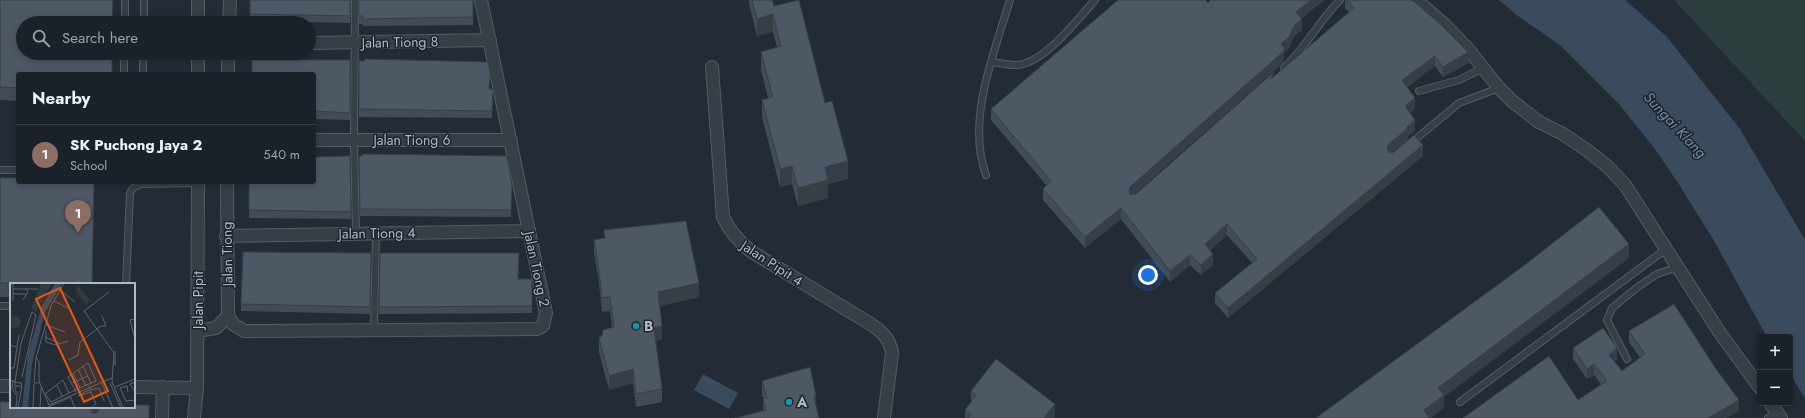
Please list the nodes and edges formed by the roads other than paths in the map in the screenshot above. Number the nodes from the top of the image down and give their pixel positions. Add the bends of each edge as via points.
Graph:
1 (125, 0) edge
2 (144, 0) edge
3 (198, 0) edge
4 (230, 0) edge
5 (355, 0) edge
6 (482, 0) edge
7 (1010, 0) edge
8 (1096, 0) edge
9 (1340, 0) edge
10 (1416, 0) edge
11 (125, 16) edge
12 (144, 16) edge
13 (198, 16) edge
14 (229, 16) edge
15 (490, 40) junction
16 (354, 42) junction
17 (316, 43) edge
18 (124, 60) edge
19 (143, 60) edge
20 (198, 60) edge
21 (228, 60) edge
22 (992, 62) junction
23 (712, 67) dead end
24 (1484, 70) junction
25 (124, 72) edge
26 (142, 72) edge
27 (198, 72) edge
28 (228, 72) edge
29 (1278, 73) edge
30 (1499, 88) junction
31 (1419, 91) dead end
32 (316, 140) edge
33 (354, 140) junction
34 (511, 140) junction
35 (1405, 148) edge
36 (0, 170) edge
37 (16, 170) edge
38 (986, 175) dead end
39 (141, 184) edge
40 (198, 184) edge
41 (226, 184) edge
42 (528, 231) junction
43 (376, 233) junction
44 (356, 234) junction
45 (226, 236) junction
46 (1666, 249) junction
47 (1678, 268) junction
48 (126, 283) edge
49 (230, 320) junction
50 (374, 330) junction
51 (197, 331) junction
52 (1627, 359) dead end
53 (1757, 384) edge
54 (135, 387) edge
55 (163, 387) junction
56 (197, 388) junction
57 (1460, 402) dead end
58 (1771, 406) edge
59 (1775, 416) edge
60 (162, 418) edge
61 (194, 418) edge
62 (884, 418) edge

1 - 11 lane
2 - 12 lane
3 - 13 street
4 - 14 street
5 - 16 lane
6 - 15 street, Jalan Tiong 2
7 - 22 lane
8 - 22 lane via 1055,44 1038,57 1017,65
9 - 29 lane via 1295,58
10 - 24 street via 1445,25
15 - 16 street, Jalan Tiong 8
15 - 34 street, Jalan Tiong 2
16 - 17 street, Jalan Tiong 8
16 - 33 lane
18 - 25 lane
19 - 26 lane
20 - 27 street
21 - 28 street
22 - 38 lane via 978,138
23 - 62 street, Jalan Pipit 4 via 723,218 739,242 752,252 886,336 891,344 892,353
24 - 30 street
24 - 31 lane
30 - 35 lane via 1459,103
30 - 46 street via 1539,122 1563,134 1607,166 1625,185
32 - 33 street, Jalan Tiong 6
33 - 34 street, Jalan Tiong 6
33 - 44 lane
34 - 42 street, Jalan Tiong 2
36 - 37 lane
39 - 48 lane via 130,193
40 - 51 street, Jalan Pipit
41 - 45 street, Jalan Tiong
42 - 43 street, Jalan Tiong 4
42 - 50 street, Jalan Tiong 2 via 546,313 543,326 537,329
43 - 44 street, Jalan Tiong 4
43 - 50 lane
44 - 45 street, Jalan Tiong 4
45 - 49 street, Jalan Tiong
46 - 47 street
46 - 57 lane
47 - 52 lane via 1657,274 1612,308 1607,320
47 - 53 street
49 - 50 street, Jalan Tiong 2 via 244,331
49 - 51 street via 216,328
51 - 56 street, Jalan Pipit
54 - 55 street
55 - 56 street
55 - 60 street
56 - 61 street, Jalan Pipit
58 - 59 street

